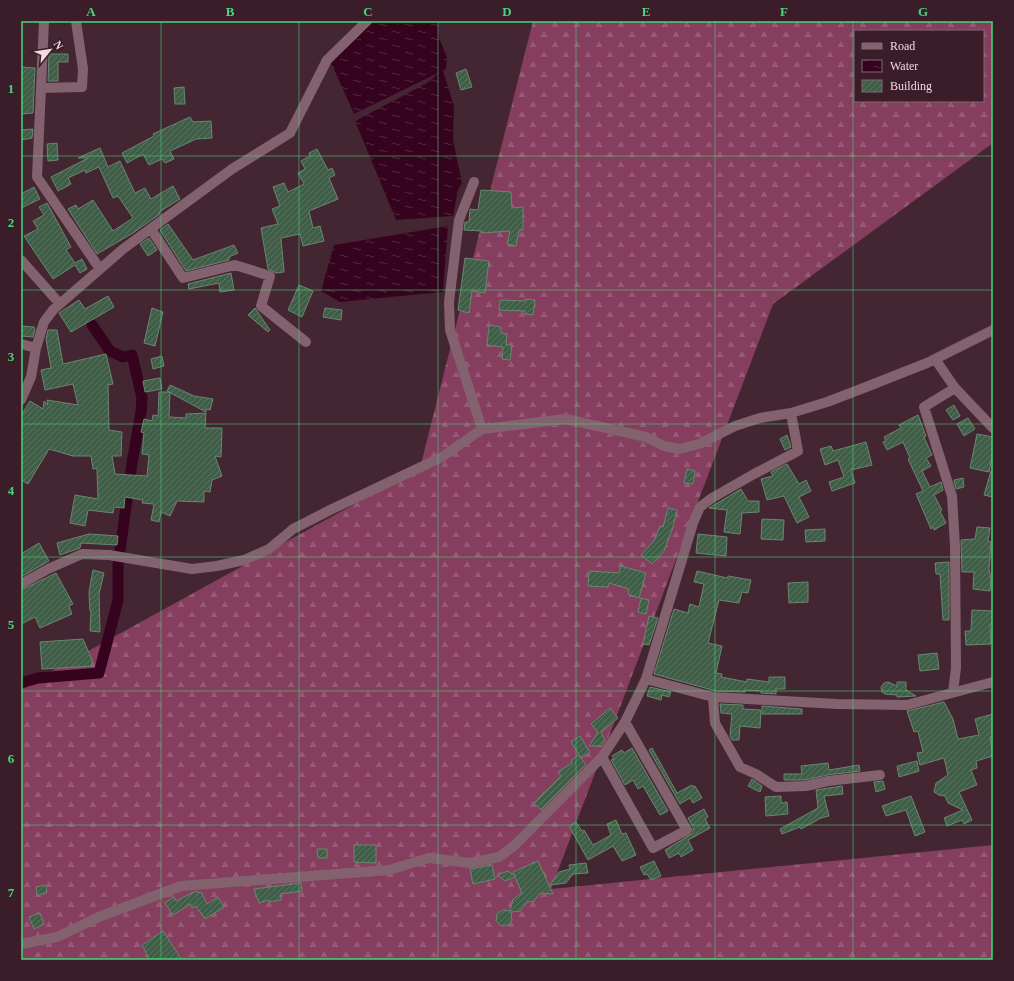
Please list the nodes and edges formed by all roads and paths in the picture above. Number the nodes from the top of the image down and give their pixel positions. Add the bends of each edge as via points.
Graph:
1 (44, 21) edge
2 (76, 21) edge
3 (367, 21) edge
4 (42, 88) junction
5 (474, 182) dead end
6 (151, 229) junction
7 (21, 260) edge
8 (100, 269) junction
9 (60, 304) junction
10 (993, 330) edge
11 (306, 342) dead end
12 (21, 344) edge
13 (36, 348) junction
14 (935, 359) junction
15 (955, 388) junction
16 (21, 400) edge
17 (791, 413) junction
18 (993, 428) edge
19 (482, 429) junction
20 (21, 584) edge
21 (646, 679) junction
22 (993, 682) edge
23 (953, 692) junction
24 (713, 698) junction
25 (625, 722) junction
26 (602, 757) junction
27 (880, 775) dead end
28 (21, 944) edge

1 - 4 street
2 - 4 street via 83,70 82,87
3 - 6 street via 327,60 290,133 232,169
4 - 8 street via 37,176
5 - 19 street via 459,220 449,302 450,330
6 - 8 street
6 - 11 street via 183,278 235,265 270,276 261,306
7 - 9 street
8 - 9 street
9 - 13 street via 44,322
10 - 14 street
12 - 13 street
13 - 16 street via 32,377
14 - 15 street
14 - 17 street via 827,402
15 - 18 street
15 - 23 street via 924,407 952,496 956,561 956,668
17 - 19 street via 741,424 699,444 679,449 664,446 646,437 566,419
17 - 21 street via 798,451 700,507 692,522
19 - 20 street via 442,457 330,510 294,529 269,549 244,560 192,569 109,555 82,554
21 - 24 street
21 - 25 street
22 - 23 street
23 - 24 street via 907,705
24 - 27 street via 715,724 740,767 776,787 806,786
25 - 26 street
25 - 26 street via 687,830 653,848
26 - 28 street via 514,846 499,857 470,863 428,858 389,870 181,886 98,917 57,937

